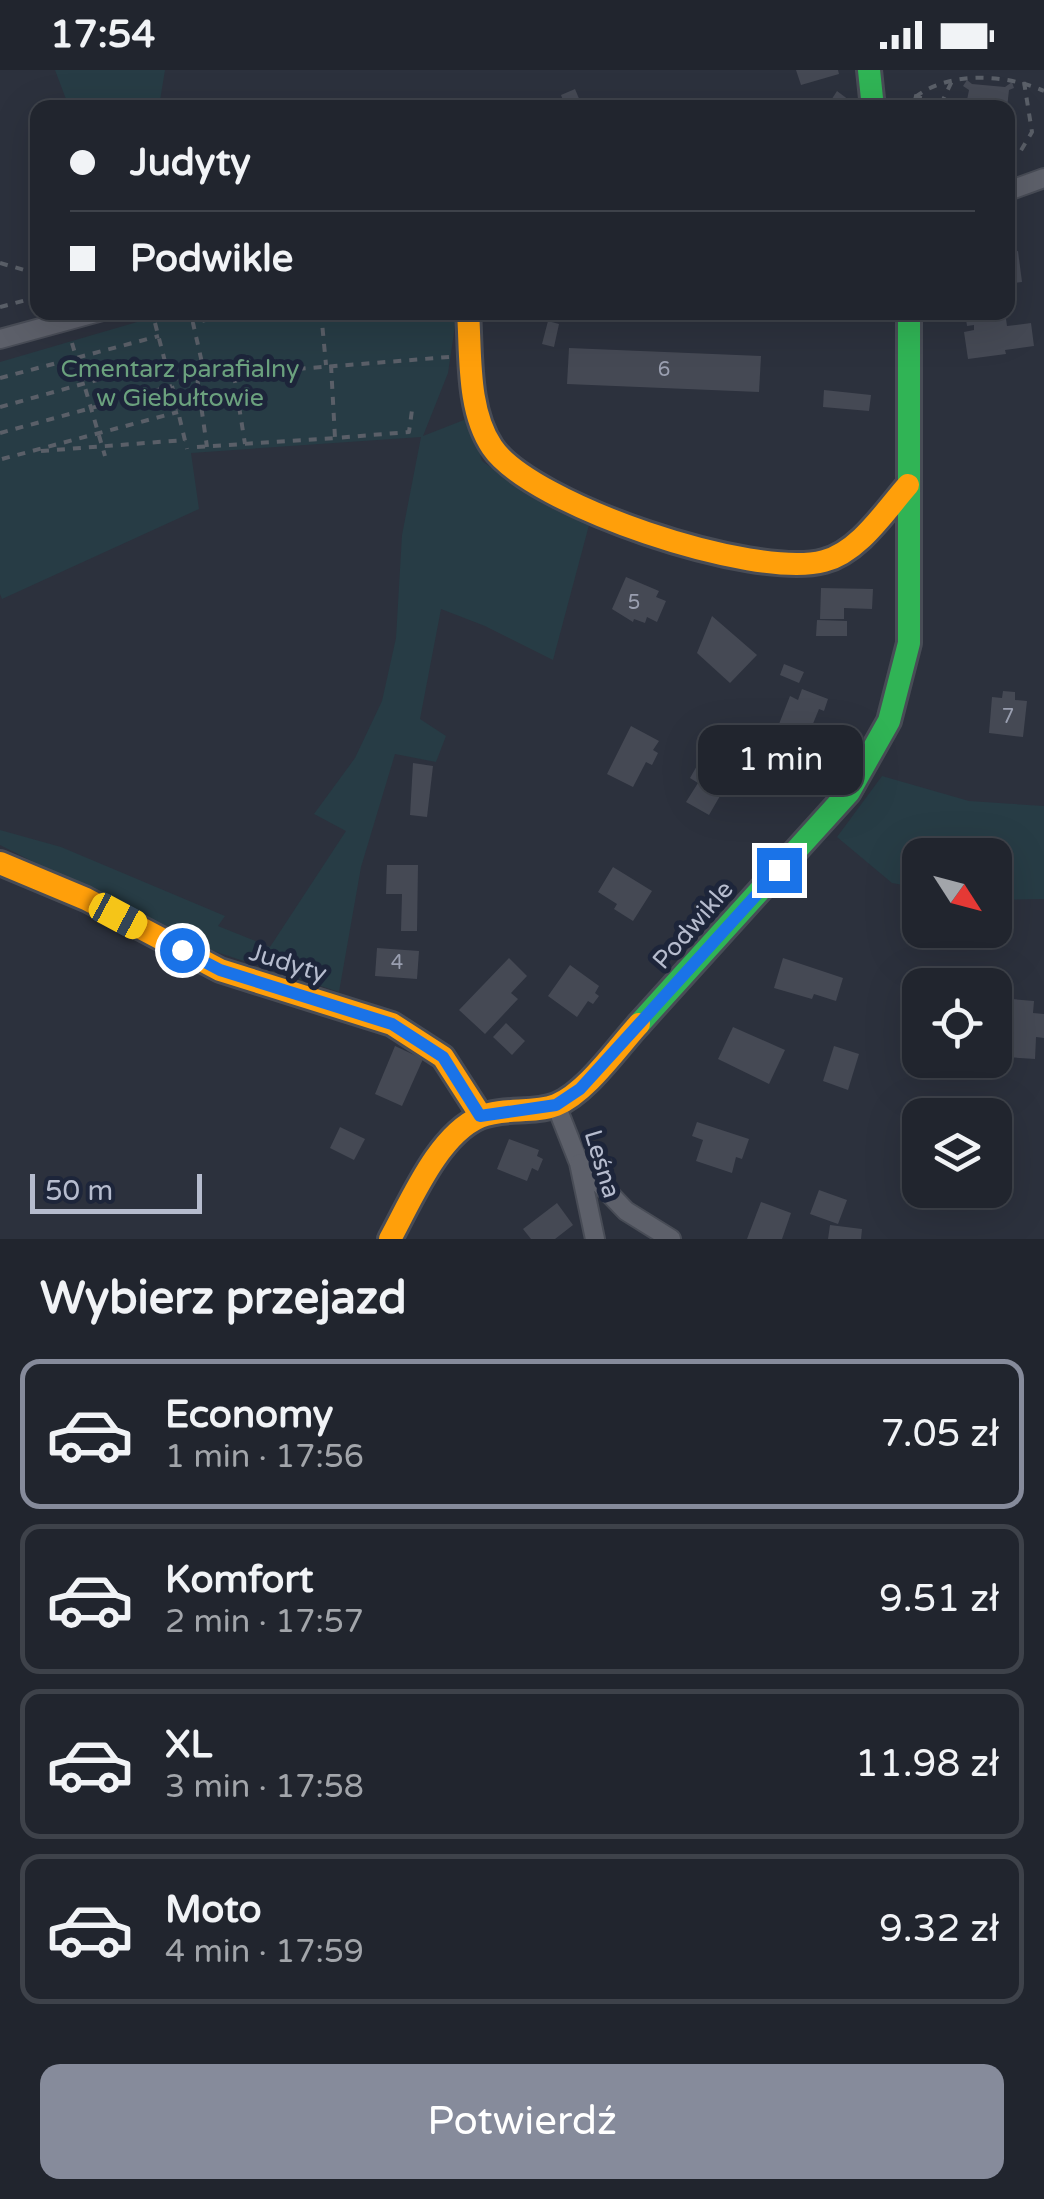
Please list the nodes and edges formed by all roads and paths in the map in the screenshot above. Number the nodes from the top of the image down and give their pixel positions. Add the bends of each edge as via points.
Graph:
1 (869, 70) edge
2 (952, 81) junction
3 (1024, 82) junction
4 (1044, 91) edge
5 (914, 96) junction
6 (872, 100) edge
7 (911, 100) edge
8 (925, 100) edge
9 (944, 100) edge
10 (1015, 155) edge
11 (1044, 178) edge
12 (1015, 188) edge
13 (0, 263) edge
14 (30, 272) edge
15 (30, 299) edge
16 (0, 307) edge
17 (70, 320) edge
18 (206, 320) edge
19 (322, 320) edge
20 (469, 320) edge
21 (909, 320) edge
22 (155, 322) dead end
23 (158, 336) junction
24 (0, 339) edge
25 (72, 344) dead end
26 (472, 356) junction
27 (76, 358) junction
28 (165, 361) junction
29 (329, 365) junction
30 (234, 374) junction
31 (205, 376) junction
32 (197, 377) junction
33 (0, 378) edge
34 (84, 382) junction
35 (171, 382) junction
36 (0, 407) edge
37 (91, 407) junction
38 (412, 410) dead end
39 (178, 412) junction
40 (0, 433) edge
41 (98, 433) junction
42 (335, 438) junction
43 (186, 440) junction
44 (245, 444) junction
45 (102, 446) junction
46 (207, 447) junction
47 (198, 448) dead end
48 (188, 449) dead end
49 (32, 452) junction
50 (105, 456) dead end
51 (2, 459) dead end
52 (908, 485) junction
53 (0, 863) edge
54 (556, 1105) junction
55 (480, 1116) junction
56 (579, 1163) junction
57 (390, 1239) edge
58 (595, 1239) edge
59 (671, 1239) edge

1 - 6 street
2 - 3 path via 967,76
2 - 5 path
2 - 9 path
3 - 4 path
3 - 10 path via 1032,132
5 - 7 path
5 - 8 path
11 - 12 street
13 - 14 path
15 - 16 path
17 - 24 street
18 - 31 path via 193,323
19 - 29 path
20 - 26 street
21 - 52 street, Podwikle
22 - 23 path
23 - 27 path
23 - 28 path
25 - 27 path
26 - 29 path
26 - 52 street via 488,442 518,473 614,522 683,547 794,564 828,560
27 - 33 path
27 - 34 path
28 - 34 path
28 - 35 path
29 - 30 path
29 - 42 path
30 - 31 path
30 - 44 path
31 - 32 path
32 - 35 path
32 - 46 path
34 - 36 path
34 - 37 path
35 - 37 path
35 - 39 path
37 - 40 path
37 - 41 path
38 - 42 path via 408,432
39 - 41 path
39 - 43 path
41 - 45 path
41 - 49 path
42 - 44 path
43 - 45 path
43 - 48 path
44 - 46 path
45 - 49 path
45 - 50 path
46 - 47 path
49 - 51 path
52 - 54 street, Podwikle via 910,643 903,688 872,759 678,984 580,1089
53 - 55 street, Judyty via 86,899 220,970 392,1024 443,1057
54 - 55 street
54 - 56 street, Leśna
55 - 57 street via 437,1154
56 - 58 street, Leśna
56 - 59 street via 626,1211

